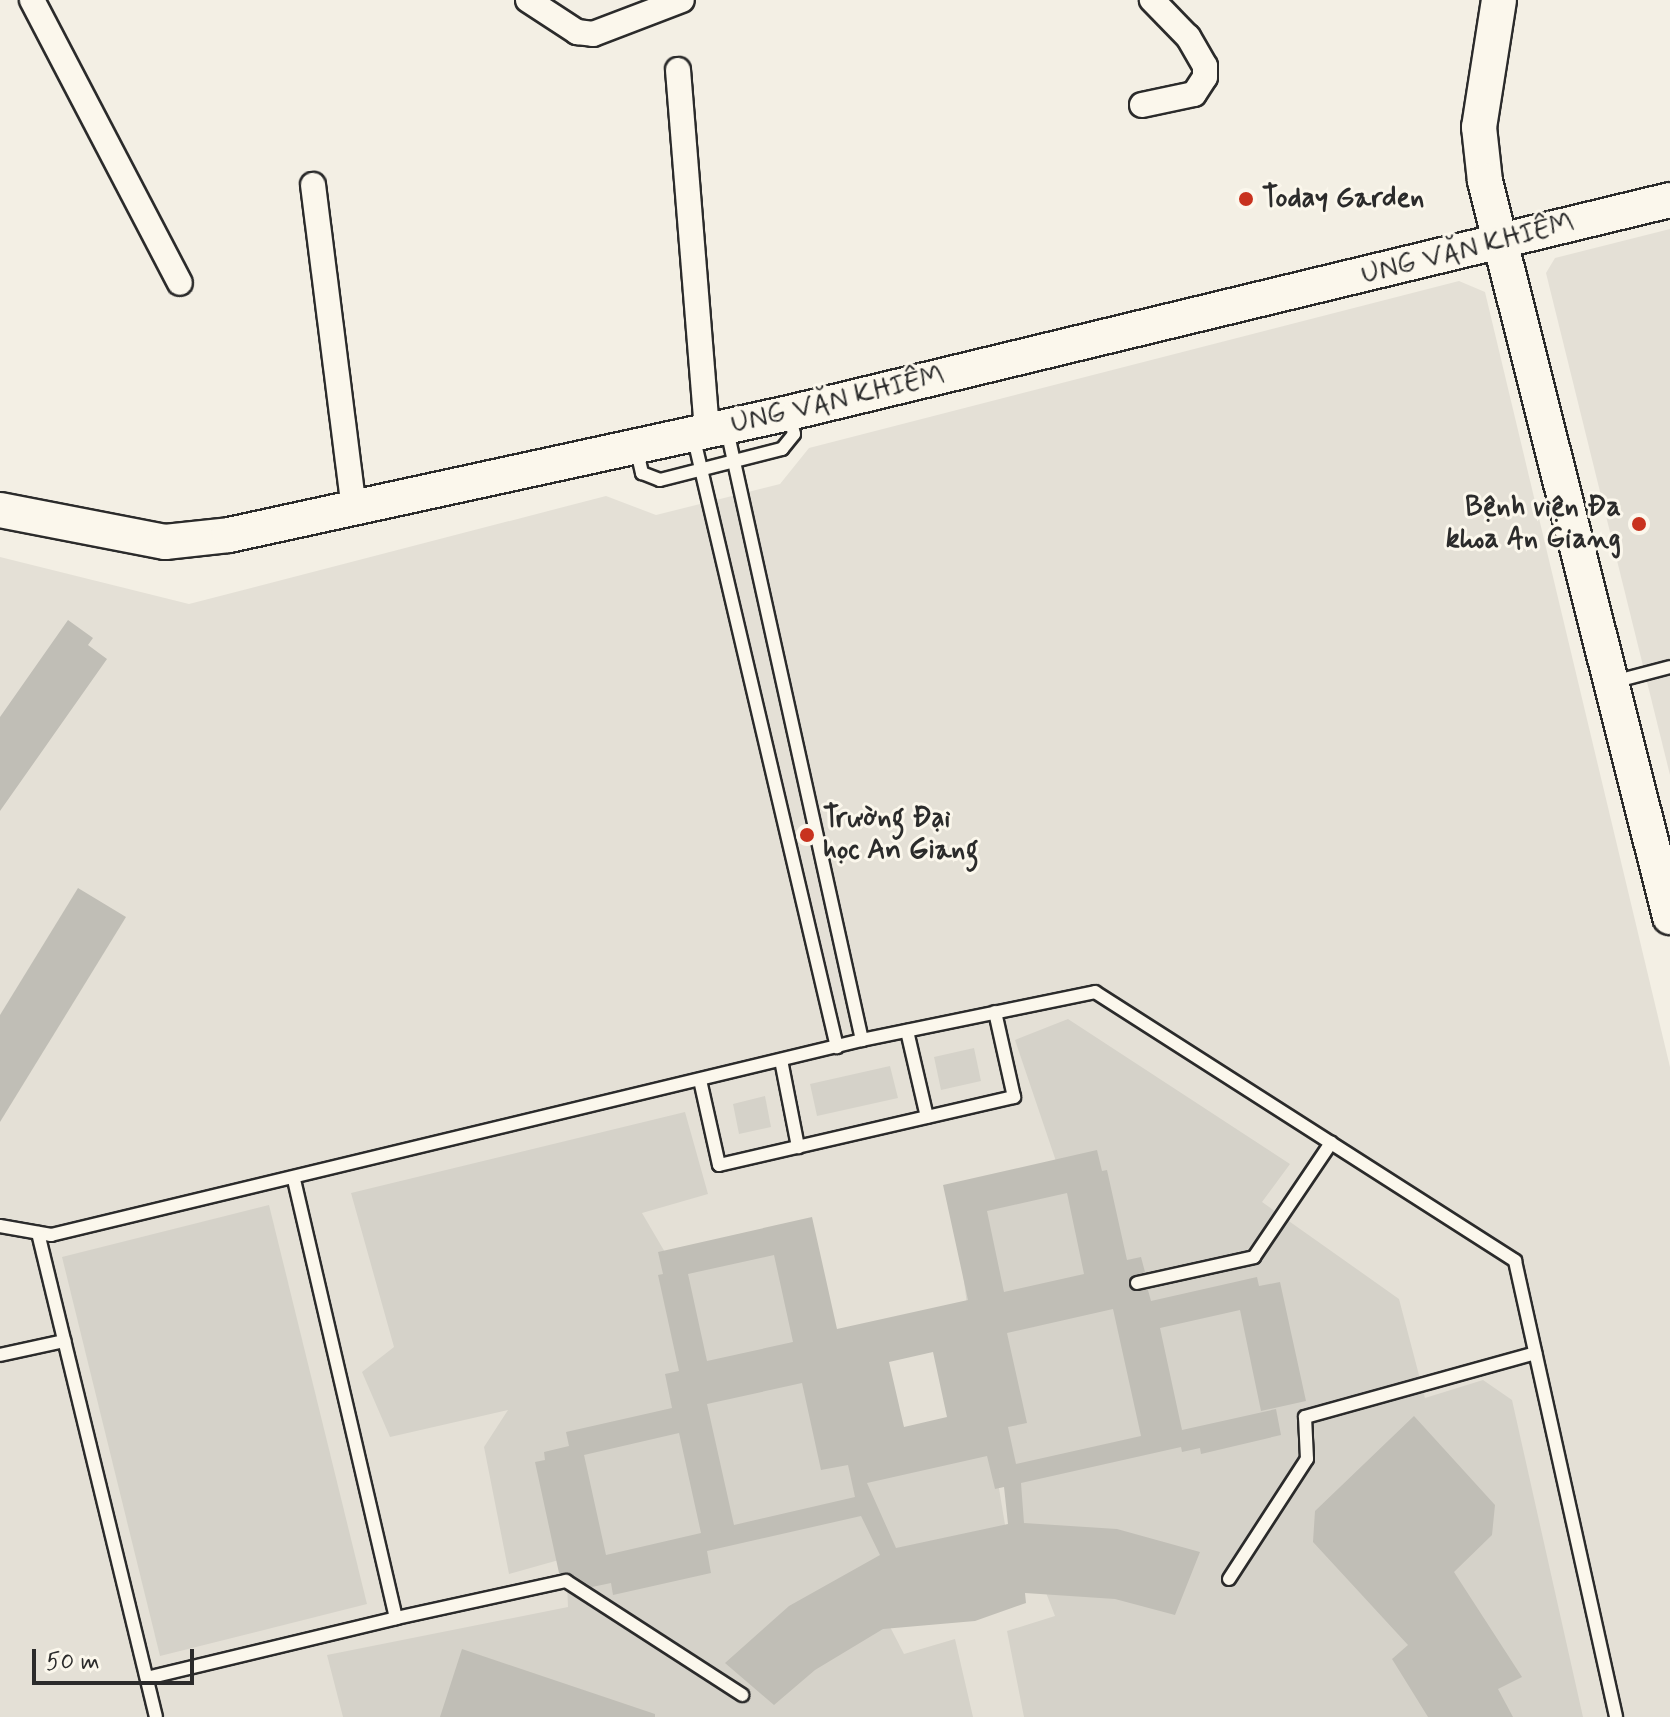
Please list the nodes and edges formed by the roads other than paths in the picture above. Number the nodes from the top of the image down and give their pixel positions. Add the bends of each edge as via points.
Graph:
1 (32, 0) edge
2 (528, 0) edge
3 (682, 0) edge
4 (1152, 0) edge
5 (1499, 0) edge
6 (678, 70) dead end
7 (1142, 105) dead end
8 (313, 185) dead end
9 (1670, 200) edge
10 (1498, 243) junction
11 (180, 283) dead end
12 (789, 413) junction
13 (709, 431) junction
14 (636, 447) junction
15 (733, 461) junction
16 (701, 470) junction
17 (354, 508) junction
18 (0, 510) edge
19 (1670, 667) edge
20 (1610, 682) junction
21 (1662, 855) edge
22 (1670, 917) edge
23 (995, 1012) junction
24 (907, 1031) junction
25 (862, 1040) junction
26 (837, 1047) junction
27 (781, 1060) junction
28 (700, 1080) junction
29 (927, 1117) junction
30 (1331, 1143) junction
31 (798, 1147) junction
32 (294, 1180) junction
33 (0, 1226) edge
34 (38, 1233) junction
35 (1137, 1283) dead end
36 (64, 1341) junction
37 (1535, 1353) junction
38 (0, 1355) edge
39 (1229, 1579) dead end
40 (396, 1618) junction
41 (147, 1678) junction
42 (742, 1695) dead end
43 (156, 1717) edge
44 (1616, 1717) edge

1 - 11 street
2 - 3 street via 577,32 593,34
4 - 7 street via 1188,37 1205,66 1205,77 1194,94
5 - 10 street via 1479,127
6 - 13 street
8 - 17 street
9 - 10 street, UNG VĂN KHIÊM
10 - 12 street, UNG VĂN KHIÊM
10 - 20 street
12 - 13 street, UNG VĂN KHIÊM
12 - 15 lane via 794,434 782,449
13 - 14 street, UNG VĂN KHIÊM
13 - 15 lane
13 - 16 lane
14 - 16 lane via 642,473 660,480
14 - 17 street, UNG VĂN KHIÊM
15 - 16 lane
15 - 25 lane
16 - 26 lane
17 - 18 street, UNG VĂN KHIÊM via 229,535 165,542
19 - 20 lane
20 - 21 street
21 - 22 street
23 - 24 lane
23 - 29 lane via 1014,1097
23 - 30 lane via 1095,992
24 - 25 lane
24 - 29 lane
25 - 26 lane
26 - 27 lane
27 - 28 lane
27 - 31 lane
28 - 31 lane via 719,1165
28 - 32 lane
29 - 31 lane
30 - 35 lane via 1254,1257
30 - 37 lane via 1515,1261
32 - 34 lane via 51,1235
32 - 40 lane
33 - 34 lane
34 - 36 lane
36 - 38 lane
36 - 41 lane
37 - 39 lane via 1305,1417 1307,1459
37 - 44 lane
40 - 41 lane
40 - 42 lane via 566,1581
41 - 43 lane

